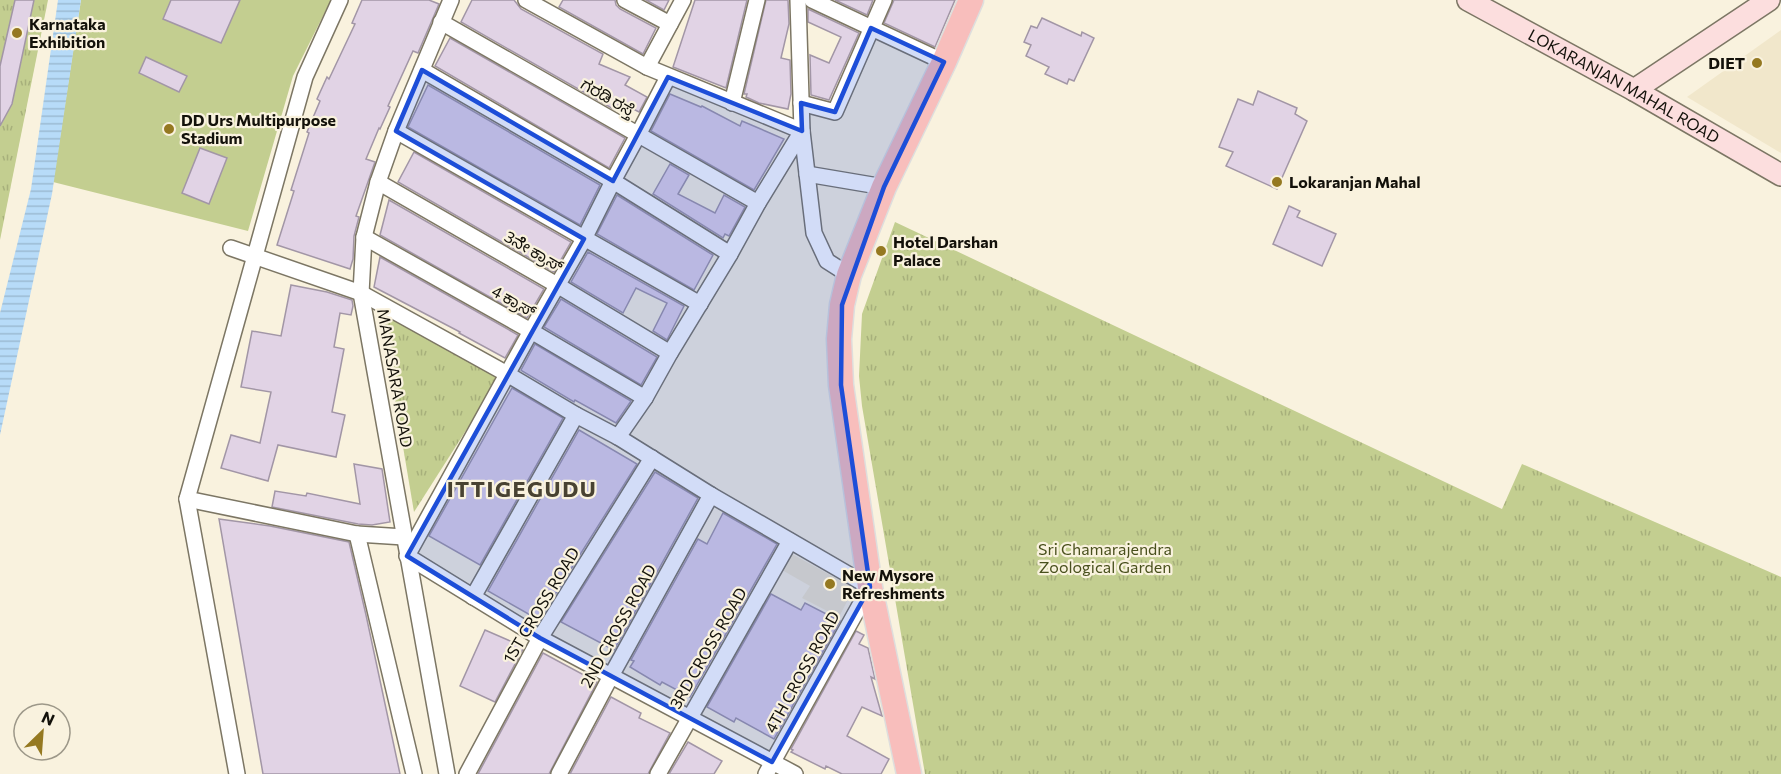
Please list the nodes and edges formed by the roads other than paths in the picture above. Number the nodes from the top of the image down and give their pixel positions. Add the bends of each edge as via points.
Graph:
1 (340, 0) edge
2 (451, 0) edge
3 (526, 0) edge
4 (625, 0) edge
5 (683, 0) edge
6 (757, 0) edge
7 (798, 0) edge
8 (812, 0) edge
9 (884, 0) edge
10 (971, 0) edge
11 (1468, 0) edge
12 (1769, 0) edge
13 (441, 22) junction
14 (670, 24) junction
15 (870, 28) junction
16 (944, 62) junction
17 (647, 67) junction
18 (422, 70) junction
19 (668, 76) junction
20 (1634, 90) junction
21 (732, 103) junction
22 (801, 103) junction
23 (396, 131) junction
24 (802, 131) junction
25 (638, 135) junction
26 (807, 174) junction
27 (1781, 174) edge
28 (613, 180) junction
29 (378, 182) junction
30 (884, 187) junction
31 (758, 203) junction
32 (364, 237) junction
33 (584, 239) junction
34 (231, 248) dead end
35 (730, 254) junction
36 (254, 255) junction
37 (849, 275) junction
38 (557, 285) junction
39 (361, 293) junction
40 (699, 304) junction
41 (531, 331) junction
42 (670, 353) junction
43 (507, 374) junction
44 (645, 398) junction
45 (576, 415) junction
46 (618, 437) junction
47 (652, 458) junction
48 (711, 495) junction
49 (187, 499) junction
50 (357, 534) junction
51 (404, 537) junction
52 (790, 541) junction
53 (407, 556) junction
54 (870, 587) junction
55 (473, 597) junction
56 (540, 638) junction
57 (611, 676) junction
58 (689, 718) junction
59 (769, 768) edge
60 (237, 774) edge
61 (414, 774) edge
62 (447, 774) edge
63 (467, 774) edge
64 (559, 774) edge
65 (658, 774) edge
66 (795, 774) edge
67 (909, 774) edge

1 - 36 street via 305,77
2 - 13 street, MANASARA ROAD
3 - 17 street
4 - 14 street
5 - 14 street
6 - 21 street
7 - 22 street
8 - 15 street
9 - 15 street
10 - 16 main road
11 - 20 main road, LOKARANJAN MAHAL ROAD
12 - 20 main road
13 - 18 street, MANASARA ROAD
13 - 25 street, ಗರಡಿ ರಸ್ತೆ
14 - 17 street
15 - 16 street
15 - 22 street via 835,112
16 - 30 main road
17 - 19 street
18 - 23 street, MANASARA ROAD
18 - 28 street
19 - 21 street
19 - 25 street
20 - 27 main road, LOKARANJAN MAHAL ROAD
21 - 24 street
22 - 24 street
23 - 29 street, MANASARA ROAD
23 - 33 street
24 - 26 street
24 - 31 street
25 - 28 street
25 - 31 street, ಗರಡಿ ರಸ್ತೆ
26 - 30 street
26 - 37 street via 814,233 827,261
28 - 33 street
28 - 35 street
29 - 32 street, MANASARA ROAD
29 - 38 street, 3ನೆೇ ಕ್ರಾಸ್
30 - 37 main road
31 - 35 street
32 - 39 street, MANASARA ROAD
32 - 41 street, 4 ಕ್ರಾಸ್
33 - 38 street
33 - 40 street
34 - 36 street
35 - 40 street
36 - 39 street
36 - 49 street
37 - 54 main road via 842,304 841,385
38 - 41 street
38 - 42 street, 3ನೆೇ ಕ್ರಾಸ್
39 - 43 street
39 - 51 street, MANASARA ROAD
40 - 42 street
41 - 43 street
41 - 44 street, 4 ಕ್ರಾಸ್
42 - 44 street
43 - 45 street
43 - 53 street
44 - 46 street
45 - 46 street
45 - 55 street
46 - 47 street
47 - 48 street
47 - 56 street, 1ST CROSS ROAD
48 - 52 street
48 - 57 street, 2ND CROSS ROAD
49 - 50 street
49 - 60 street
50 - 51 street
50 - 61 street
51 - 53 street, MANASARA ROAD
52 - 54 street
52 - 58 street, 3RD CROSS ROAD
53 - 55 street
53 - 62 street, MANASARA ROAD
54 - 59 street, 4TH CROSS ROAD
54 - 67 main road
55 - 56 street
56 - 57 street
56 - 63 street, 1ST CROSS ROAD
57 - 58 street
57 - 64 street, 2ND CROSS ROAD
58 - 59 street
58 - 65 street, 3RD CROSS ROAD
59 - 66 street

